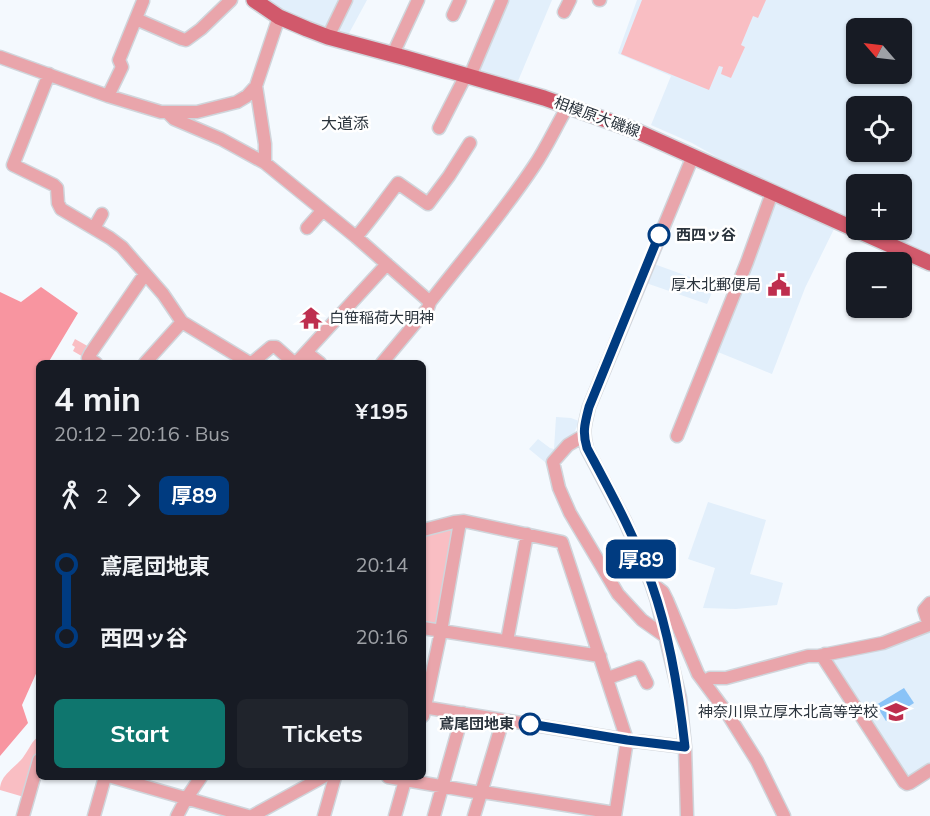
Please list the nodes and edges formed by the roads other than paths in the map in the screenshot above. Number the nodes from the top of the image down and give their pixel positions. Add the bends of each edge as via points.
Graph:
1 (231, 0) edge
2 (254, 0) edge
3 (346, 0) edge
4 (418, 0) edge
5 (460, 0) edge
6 (502, 0) edge
7 (143, 1) edge
8 (453, 15) dead end
9 (279, 17) junction
10 (136, 19) junction
11 (328, 37) junction
12 (393, 54) junction
13 (0, 57) edge
14 (49, 74) junction
15 (468, 76) junction
16 (256, 86) junction
17 (108, 96) junction
18 (568, 106) junction
19 (168, 113) junction
20 (443, 125) dead end
21 (470, 148) dead end
22 (693, 156) junction
23 (7, 163) edge
24 (265, 163) junction
25 (772, 193) junction
26 (322, 210) junction
27 (102, 214) dead end
28 (94, 228) junction
29 (307, 228) dead end
30 (356, 237) junction
31 (930, 263) edge
32 (387, 264) junction
33 (145, 274) junction
34 (430, 302) junction
35 (182, 322) junction
36 (307, 353) junction
37 (91, 360) edge
38 (149, 360) edge
39 (245, 360) edge
40 (256, 360) edge
41 (291, 360) edge
42 (299, 360) edge
43 (316, 360) edge
44 (385, 360) edge
45 (583, 435) junction
46 (678, 436) dead end
47 (460, 522) junction
48 (426, 529) edge
49 (527, 534) junction
50 (651, 583) junction
51 (930, 603) edge
52 (426, 628) edge
53 (441, 631) junction
54 (666, 637) junction
55 (507, 641) junction
56 (825, 654) junction
57 (600, 656) junction
58 (608, 678) junction
59 (704, 682) junction
60 (647, 683) dead end
61 (426, 701) edge
62 (426, 710) edge
63 (463, 714) junction
64 (503, 720) junction
65 (627, 740) junction
66 (685, 747) junction
67 (36, 770) edge
68 (930, 770) edge
69 (104, 780) edge
70 (122, 780) edge
71 (199, 780) edge
72 (318, 780) edge
73 (333, 780) edge
74 (405, 780) edge
75 (415, 780) edge
76 (442, 786) junction
77 (481, 793) junction
78 (186, 799) junction
79 (550, 803) junction
80 (615, 815) edge
81 (23, 816) edge
82 (94, 816) edge
83 (177, 816) edge
84 (248, 816) edge
85 (252, 816) edge
86 (324, 816) edge
87 (395, 816) edge
88 (434, 816) edge
89 (474, 816) edge
90 (547, 816) edge
91 (687, 816) edge
92 (784, 816) edge

1 - 10 street via 186,40
2 - 9 main road, 相模原大磯線
3 - 11 street
4 - 12 street
5 - 8 street
6 - 15 street
7 - 10 street
9 - 11 main road, 相模原大磯線
9 - 16 street
10 - 17 street via 119,60 122,67
11 - 12 main road, 相模原大磯線
12 - 15 main road, 相模原大磯線
13 - 14 street
14 - 17 street
14 - 23 street
15 - 18 main road, 相模原大磯線
15 - 20 street
16 - 19 street via 237,102 197,112
16 - 24 street
17 - 19 street
18 - 22 main road, 相模原大磯線
18 - 34 street via 524,181
19 - 24 street
21 - 30 street via 428,204 398,183
22 - 25 main road, 相模原大磯線
22 - 45 street via 589,407
23 - 28 street via 54,185 61,209
24 - 26 street
25 - 31 main road, 相模原大磯線
25 - 46 street
26 - 29 street
26 - 30 street
27 - 28 street
28 - 33 street via 122,247
30 - 32 street
32 - 34 street
32 - 36 street
33 - 35 street
33 - 37 street via 90,354
34 - 44 street
35 - 38 street
35 - 39 street
36 - 42 street
36 - 43 street
40 - 41 street via 276,347
45 - 50 street
45 - 54 street via 552,462 559,488 618,594 642,620
47 - 48 street
47 - 49 street
47 - 53 street
49 - 55 street
49 - 57 street via 562,542
50 - 54 street
50 - 59 street via 663,592
51 - 56 street via 924,610 929,626 883,643
52 - 53 street
53 - 55 street
53 - 61 street
54 - 66 street via 680,698
55 - 57 street
56 - 59 street
56 - 68 street via 824,659 904,782 910,783
57 - 58 street
58 - 60 street via 639,667
58 - 65 street
59 - 92 street via 757,761
62 - 63 street
63 - 64 street
63 - 76 street
64 - 65 street
64 - 77 street
65 - 66 street
65 - 80 street
66 - 91 street
67 - 81 street
69 - 82 street
70 - 78 street
71 - 78 street
72 - 85 street
73 - 86 street
74 - 87 street
75 - 76 street
76 - 77 street
76 - 88 street
77 - 79 street
77 - 89 street
78 - 83 street
78 - 84 street
79 - 80 street
79 - 90 street

